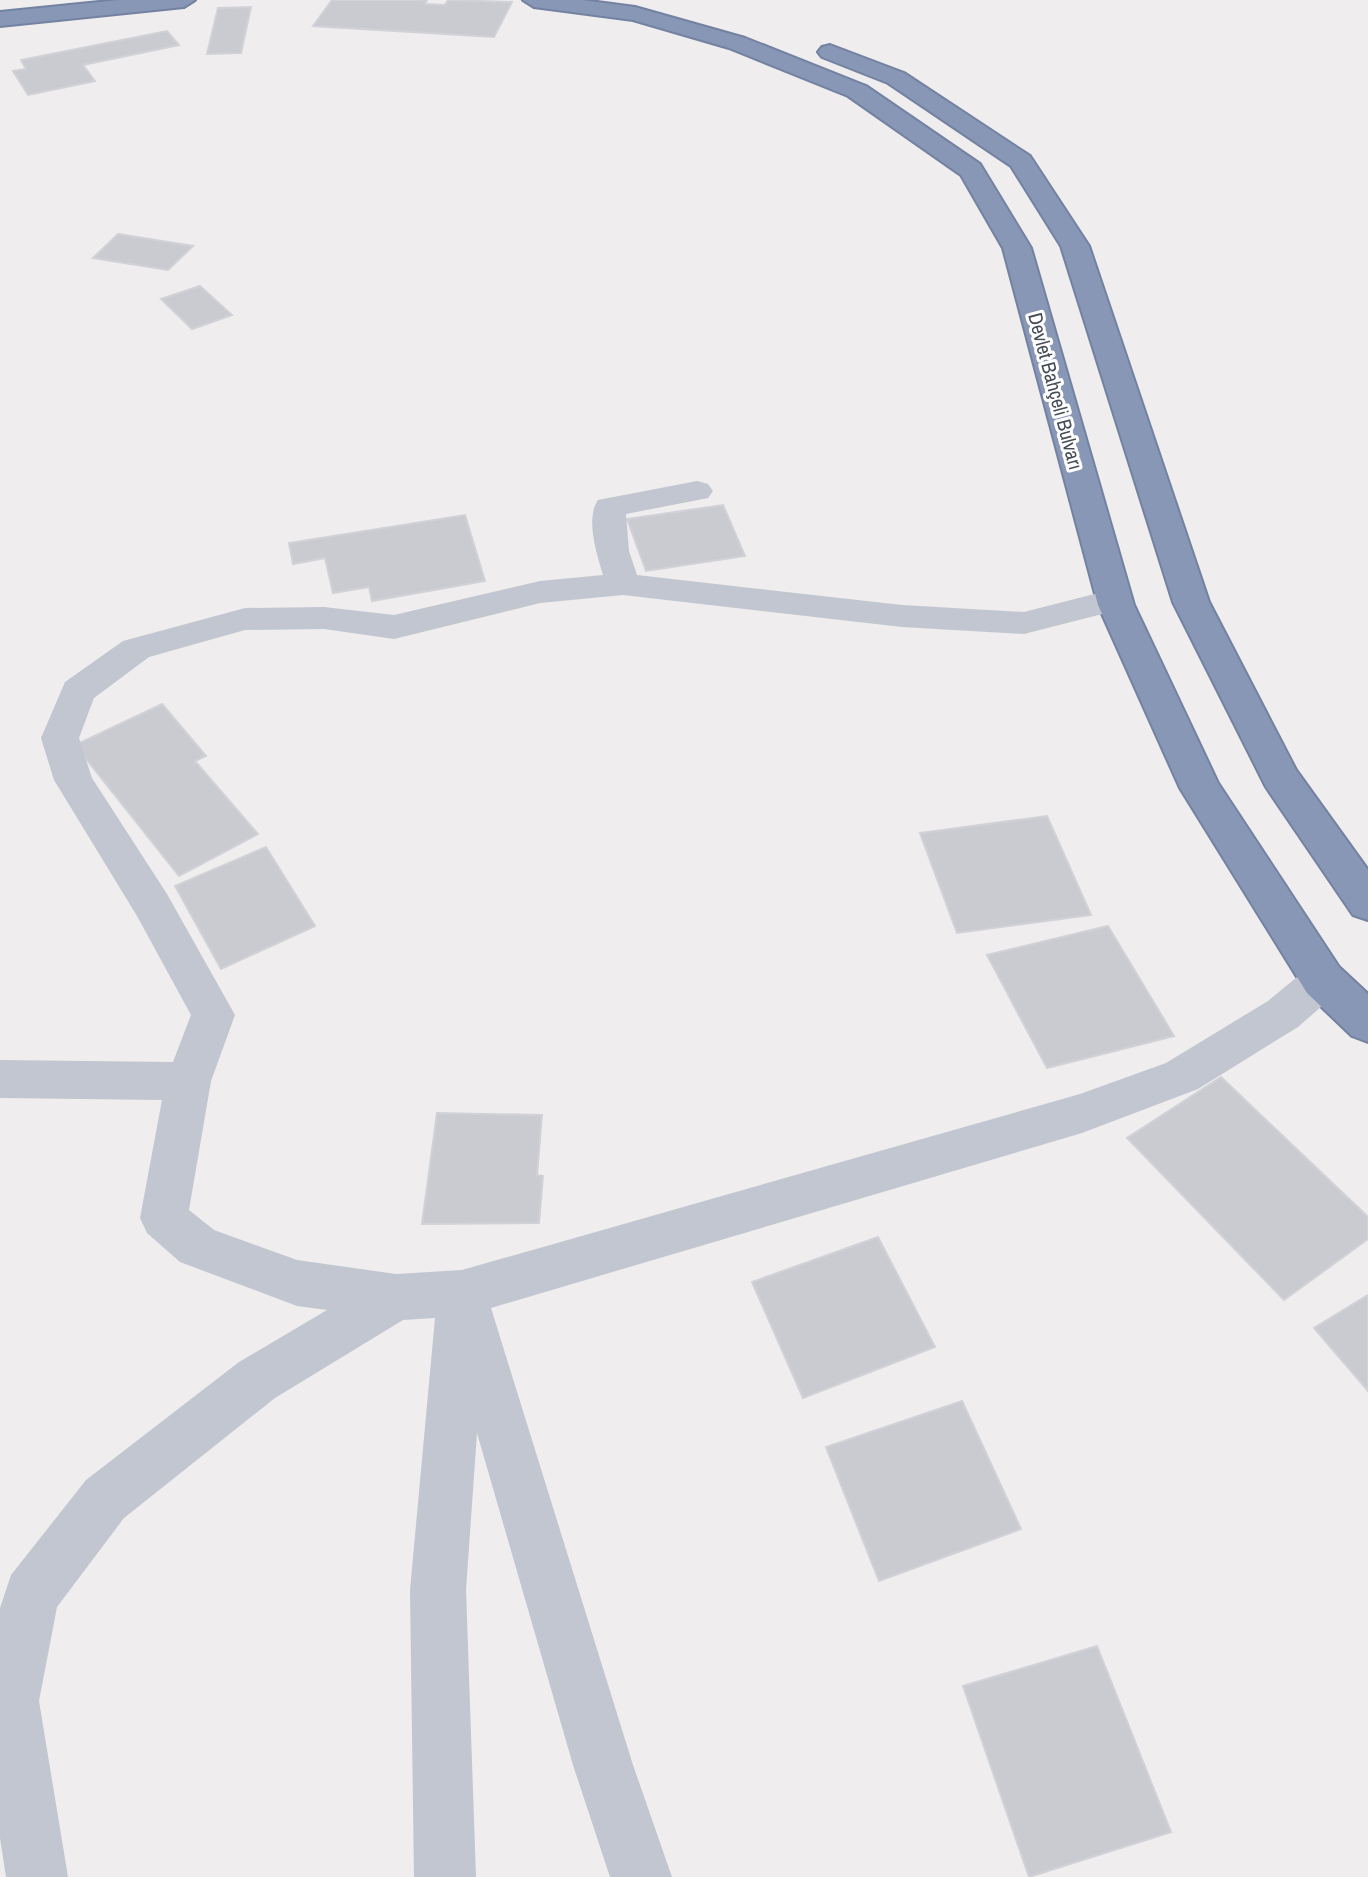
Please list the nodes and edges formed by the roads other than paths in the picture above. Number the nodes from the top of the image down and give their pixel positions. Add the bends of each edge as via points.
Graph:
1 (184, 0) edge
2 (534, 0) edge
3 (667, 0) edge
4 (0, 19) edge
5 (697, 491) dead end
6 (623, 584) junction
7 (1114, 600) junction
8 (1368, 903) edge
9 (1323, 980) junction
10 (1368, 1023) edge
11 (0, 1079) edge
12 (188, 1081) junction
13 (462, 1293) junction
14 (396, 1297) junction
15 (37, 1877) edge
16 (445, 1877) edge
17 (641, 1877) edge

1 - 4 highway
2 - 7 highway, Devlet Bahçeli Bulvarı via 635,14 737,43 857,91 971,170 1017,248
3 - 8 highway via 767,27 896,78 1021,161 1075,246 1191,602 1280,777
5 - 6 street via 609,507 612,551
6 - 7 street via 902,616 1024,623
6 - 12 street via 540,592 394,627 324,618 245,619 136,649 78,691 60,738 73,780 213,1015
7 - 9 highway, Devlet Bahçeli Bulvarı via 1200,788
9 - 10 highway, Devlet Bahçeli Bulvarı
9 - 13 street via 1283,1014 1182,1076 1082,1113
11 - 12 street
12 - 14 street via 164,1218 197,1246 297,1283
13 - 14 street
13 - 16 street via 438,1590
13 - 17 street
14 - 15 street via 257,1380 105,1499 31,1595 10,1701

